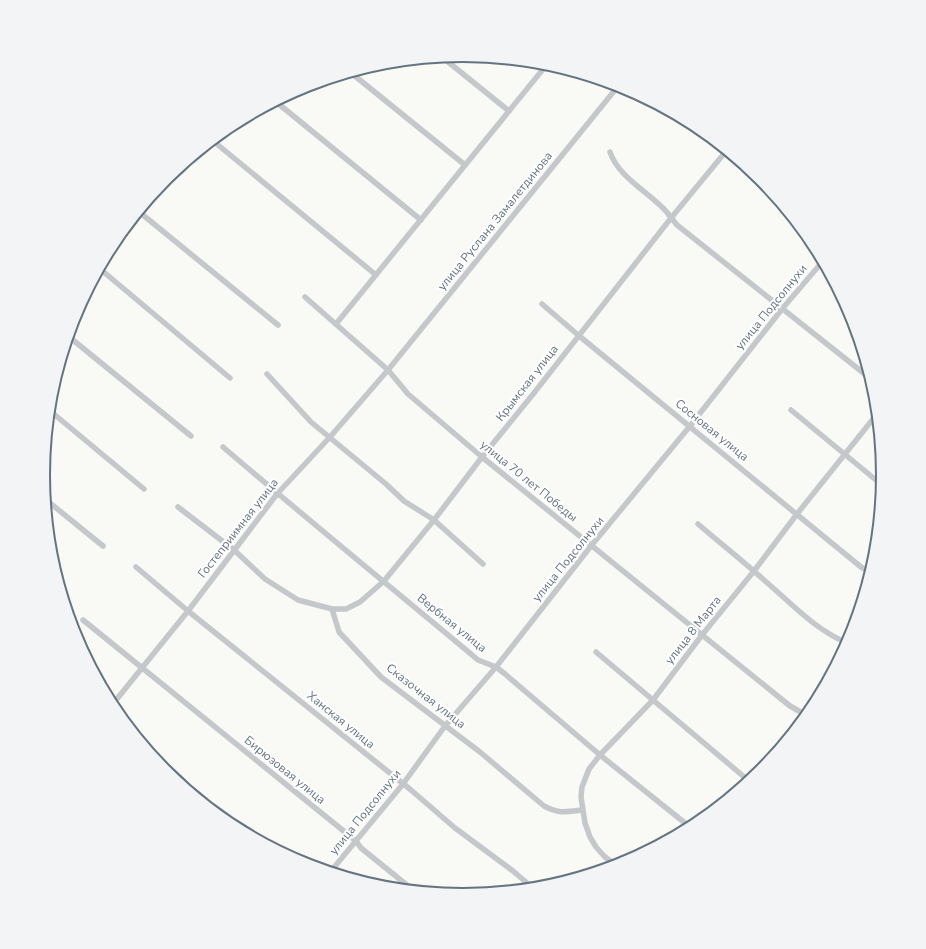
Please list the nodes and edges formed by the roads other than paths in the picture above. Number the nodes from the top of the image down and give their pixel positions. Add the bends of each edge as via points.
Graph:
1 (448, 62) edge
2 (543, 69) edge
3 (355, 76) edge
4 (615, 90) edge
5 (279, 104) edge
6 (509, 111) junction
7 (217, 144) edge
8 (610, 152) dead end
9 (723, 155) edge
10 (465, 165) junction
11 (142, 215) edge
12 (671, 218) junction
13 (420, 220) junction
14 (819, 265) edge
15 (103, 272) edge
16 (376, 275) junction
17 (305, 297) dead end
18 (542, 304) dead end
19 (782, 309) junction
20 (336, 324) junction
21 (278, 325) dead end
22 (578, 335) junction
23 (73, 340) edge
24 (388, 370) junction
25 (267, 374) dead end
26 (863, 374) edge
27 (230, 378) dead end
28 (791, 410) dead end
29 (55, 415) edge
30 (872, 420) edge
31 (690, 426) junction
32 (191, 436) dead end
33 (330, 437) junction
34 (223, 447) dead end
35 (845, 454) junction
36 (482, 457) junction
37 (876, 480) edge
38 (144, 489) dead end
39 (277, 494) junction
40 (51, 503) edge
41 (178, 507) dead end
42 (797, 514) junction
43 (434, 520) junction
44 (698, 524) dead end
45 (103, 546) dead end
46 (592, 546) junction
47 (234, 550) junction
48 (484, 564) dead end
49 (136, 568) dead end
50 (865, 569) edge
51 (754, 571) junction
52 (384, 581) junction
53 (332, 609) junction
54 (188, 611) junction
55 (82, 620) dead end
56 (702, 635) junction
57 (841, 640) edge
58 (596, 652) dead end
59 (496, 667) junction
60 (142, 669) junction
61 (117, 699) edge
62 (653, 700) junction
63 (801, 712) edge
64 (445, 726) junction
65 (600, 755) junction
66 (744, 777) edge
67 (403, 784) junction
68 (582, 810) junction
69 (684, 823) edge
70 (356, 841) junction
71 (610, 860) edge
72 (334, 867) edge
73 (405, 883) edge
74 (527, 883) edge

1 - 6 street
2 - 6 street
3 - 10 street
4 - 24 street, улица Руслана Замалетдинова
5 - 13 street
6 - 10 street
7 - 16 street
8 - 12 street via 618,168
9 - 12 street, Крымская улица
10 - 13 street
11 - 21 street
12 - 19 street
12 - 22 street, Крымская улица
13 - 16 street
14 - 19 street, улица Подсолнухи
15 - 27 street
16 - 20 street
17 - 20 street, улица 70 лет Победы
18 - 22 street, Сосновая улица
19 - 26 street
19 - 31 street, улица Подсолнухи
20 - 24 street, улица 70 лет Победы
22 - 31 street, Сосновая улица
22 - 36 street, Крымская улица
23 - 32 street
24 - 33 street, Гостеприимная улица
24 - 36 street, улица 70 лет Победы via 408,394
25 - 33 street via 311,422
28 - 35 street
29 - 38 street
30 - 35 street, улица 8 Марта
31 - 42 street, Сосновая улица
31 - 46 street, улица Подсолнухи
33 - 39 street, Гостеприимная улица
33 - 43 street via 404,501
34 - 39 street, Вербная улица
35 - 37 street
35 - 42 street, улица 8 Марта
36 - 43 street, Крымская улица
36 - 46 street, улица 70 лет Победы
39 - 47 street, Гостеприимная улица
39 - 52 street, Вербная улица
40 - 45 street
41 - 47 street
42 - 50 street, Сосновая улица
42 - 51 street, улица 8 Марта
43 - 48 street
43 - 52 street, Крымская улица
44 - 51 street
46 - 56 street, улица 70 лет Победы
46 - 59 street, улица Подсолнухи
47 - 53 street via 264,579 298,600
47 - 54 street, Гостеприимная улица
49 - 54 street, Ханская улица
51 - 56 street, улица 8 Марта
51 - 57 street via 819,628
52 - 53 street, Крымская улица via 360,602 346,609
52 - 59 street, Вербная улица via 478,660
53 - 64 street, Сказочная улица via 339,632 381,677
54 - 60 street, Гостеприимная улица
54 - 67 street, Ханская улица
55 - 60 street, Бирюзовая улица
56 - 62 street, улица 8 Марта
56 - 63 street, улица 70 лет Победы
58 - 62 street
59 - 64 street, улица Подсолнухи
59 - 65 street, Вербная улица
60 - 61 street, Гостеприимная улица
60 - 70 street, Бирюзовая улица
62 - 65 street, улица 8 Марта
62 - 66 street
64 - 67 street, улица Подсолнухи
64 - 68 street, Сказочная улица via 544,806 563,813
65 - 68 street, улица 8 Марта via 584,779
65 - 69 street, Вербная улица
67 - 70 street, улица Подсолнухи
67 - 74 street, Ханская улица via 455,828
68 - 71 street, улица 8 Марта via 584,823 596,847
70 - 72 street, улица Подсолнухи
70 - 73 street, Бирюзовая улица via 361,848

